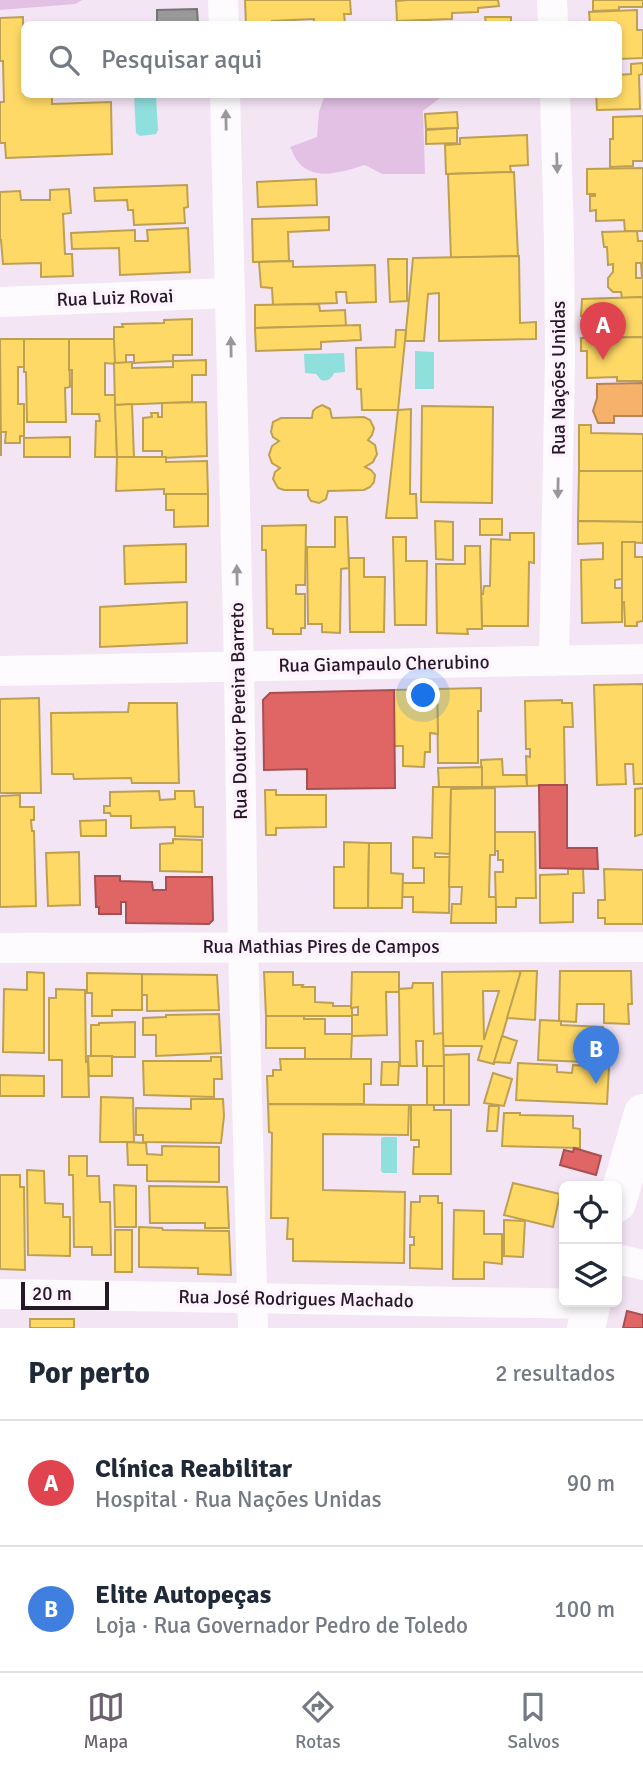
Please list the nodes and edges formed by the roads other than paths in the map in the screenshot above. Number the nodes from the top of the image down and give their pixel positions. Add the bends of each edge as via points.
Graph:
1 (223, 0) edge
2 (552, 0) edge
3 (223, 21) edge
4 (553, 21) edge
5 (225, 98) edge
6 (555, 98) edge
7 (230, 293) junction
8 (0, 302) edge
9 (643, 659) edge
10 (554, 661) junction
11 (239, 667) junction
12 (0, 671) edge
13 (243, 947) junction
14 (643, 947) edge
15 (0, 948) edge
16 (643, 1113) edge
17 (622, 1186) edge
18 (622, 1260) edge
19 (643, 1265) edge
20 (0, 1294) edge
21 (590, 1311) edge
22 (253, 1314) edge

1 - 3 street
2 - 4 street
7 -> 5 street, Rua Doutor Pereira Barreto
6 -> 10 street, Rua Nações Unidas via 560,360
7 - 8 street, Rua Luiz Rovai
11 -> 7 street, Rua Doutor Pereira Barreto
9 - 10 street, Rua Giampaulo Cherubino
10 - 11 street, Rua Giampaulo Cherubino
11 - 12 street, Rua Giampaulo Cherubino
11 - 13 street, Rua Doutor Pereira Barreto
13 - 14 street, Rua Mathias Pires de Campos
13 - 15 street, Rua Mathias Pires de Campos
13 - 22 street, Rua Doutor Pereira Barreto
16 - 17 main road
18 - 19 street
20 - 22 street, Rua José Rodrigues Machado
21 - 22 street, Rua José Rodrigues Machado

